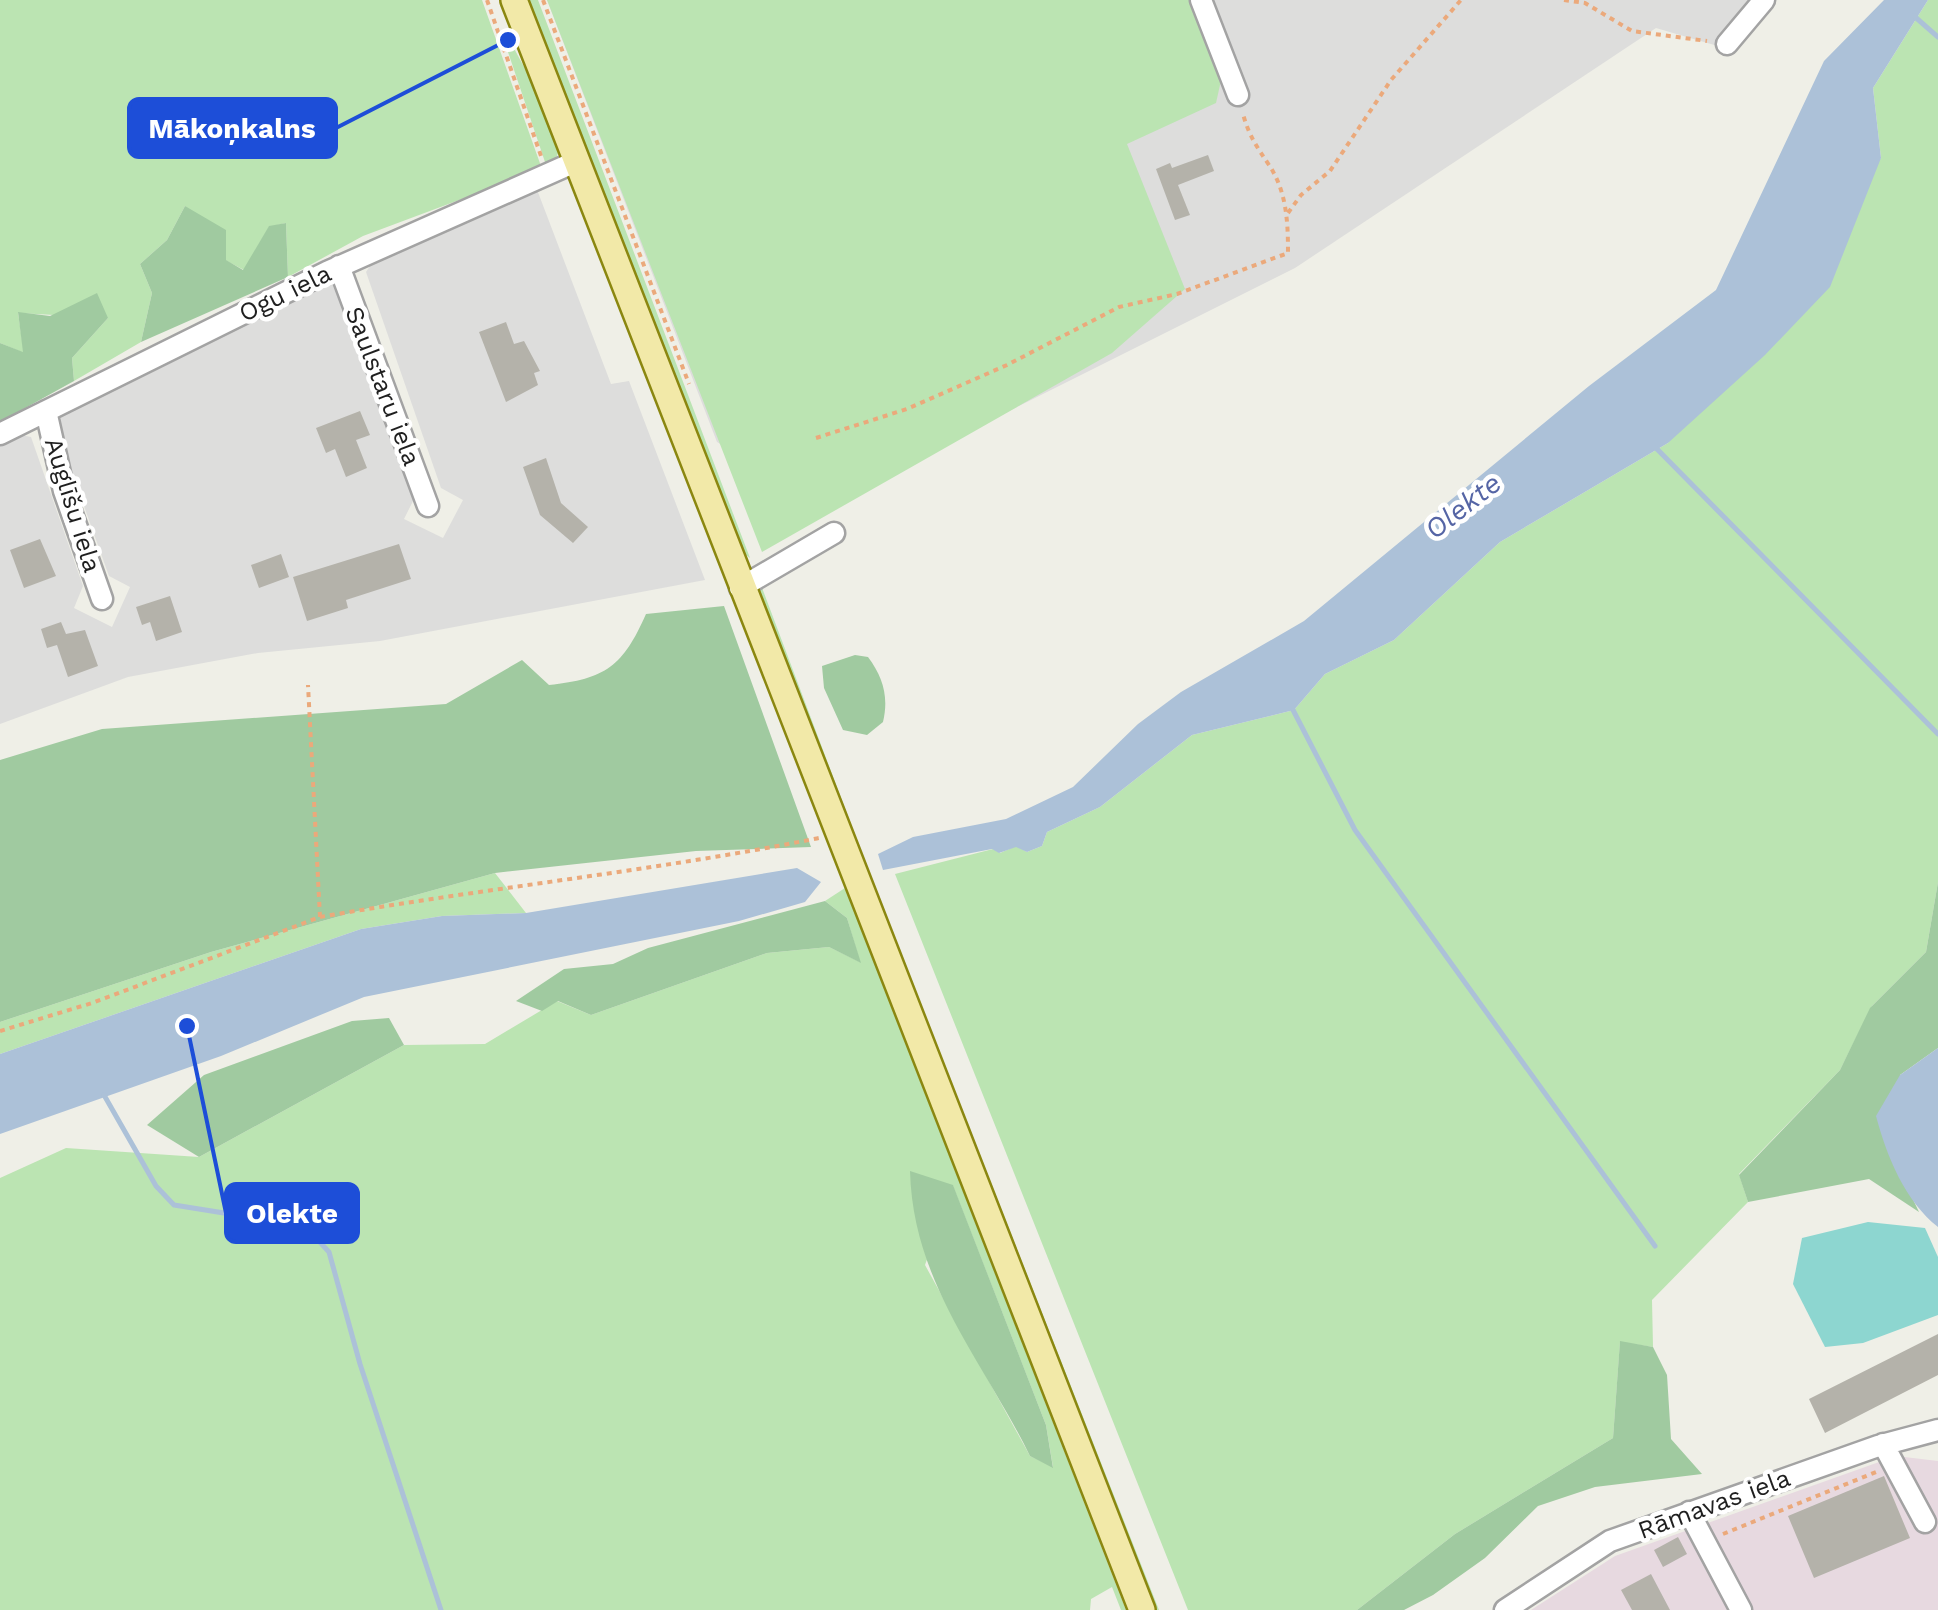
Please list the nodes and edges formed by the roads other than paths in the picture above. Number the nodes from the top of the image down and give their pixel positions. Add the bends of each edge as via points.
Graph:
1 (514, 0) edge
2 (1201, 0) edge
3 (1764, 0) edge
4 (1727, 44) road end
5 (1238, 96) road end
6 (575, 162) junction
7 (338, 266) junction
8 (46, 411) junction
9 (0, 434) edge
10 (428, 506) dead end
11 (834, 533) dead end
12 (740, 588) junction
13 (102, 599) dead end
14 (1938, 1430) edge
15 (1883, 1444) junction
16 (1690, 1512) junction
17 (1925, 1522) dead end
18 (1142, 1610) edge
19 (1505, 1610) edge
20 (1741, 1610) edge

1 - 6 main road
2 - 5 street
3 - 4 street
6 - 7 street, Ogu iela
6 - 12 main road
7 - 8 street, Ogu iela
7 - 10 street, Saulstaru iela
8 - 9 street, Ogu iela
8 - 13 street, Auglīšu iela via 64,492
11 - 12 street
12 - 18 main road
14 - 15 street, Rāmavas iela
15 - 16 street, Rāmavas iela
15 - 17 street
16 - 19 street, Rāmavas iela via 1610,1541
16 - 20 street

